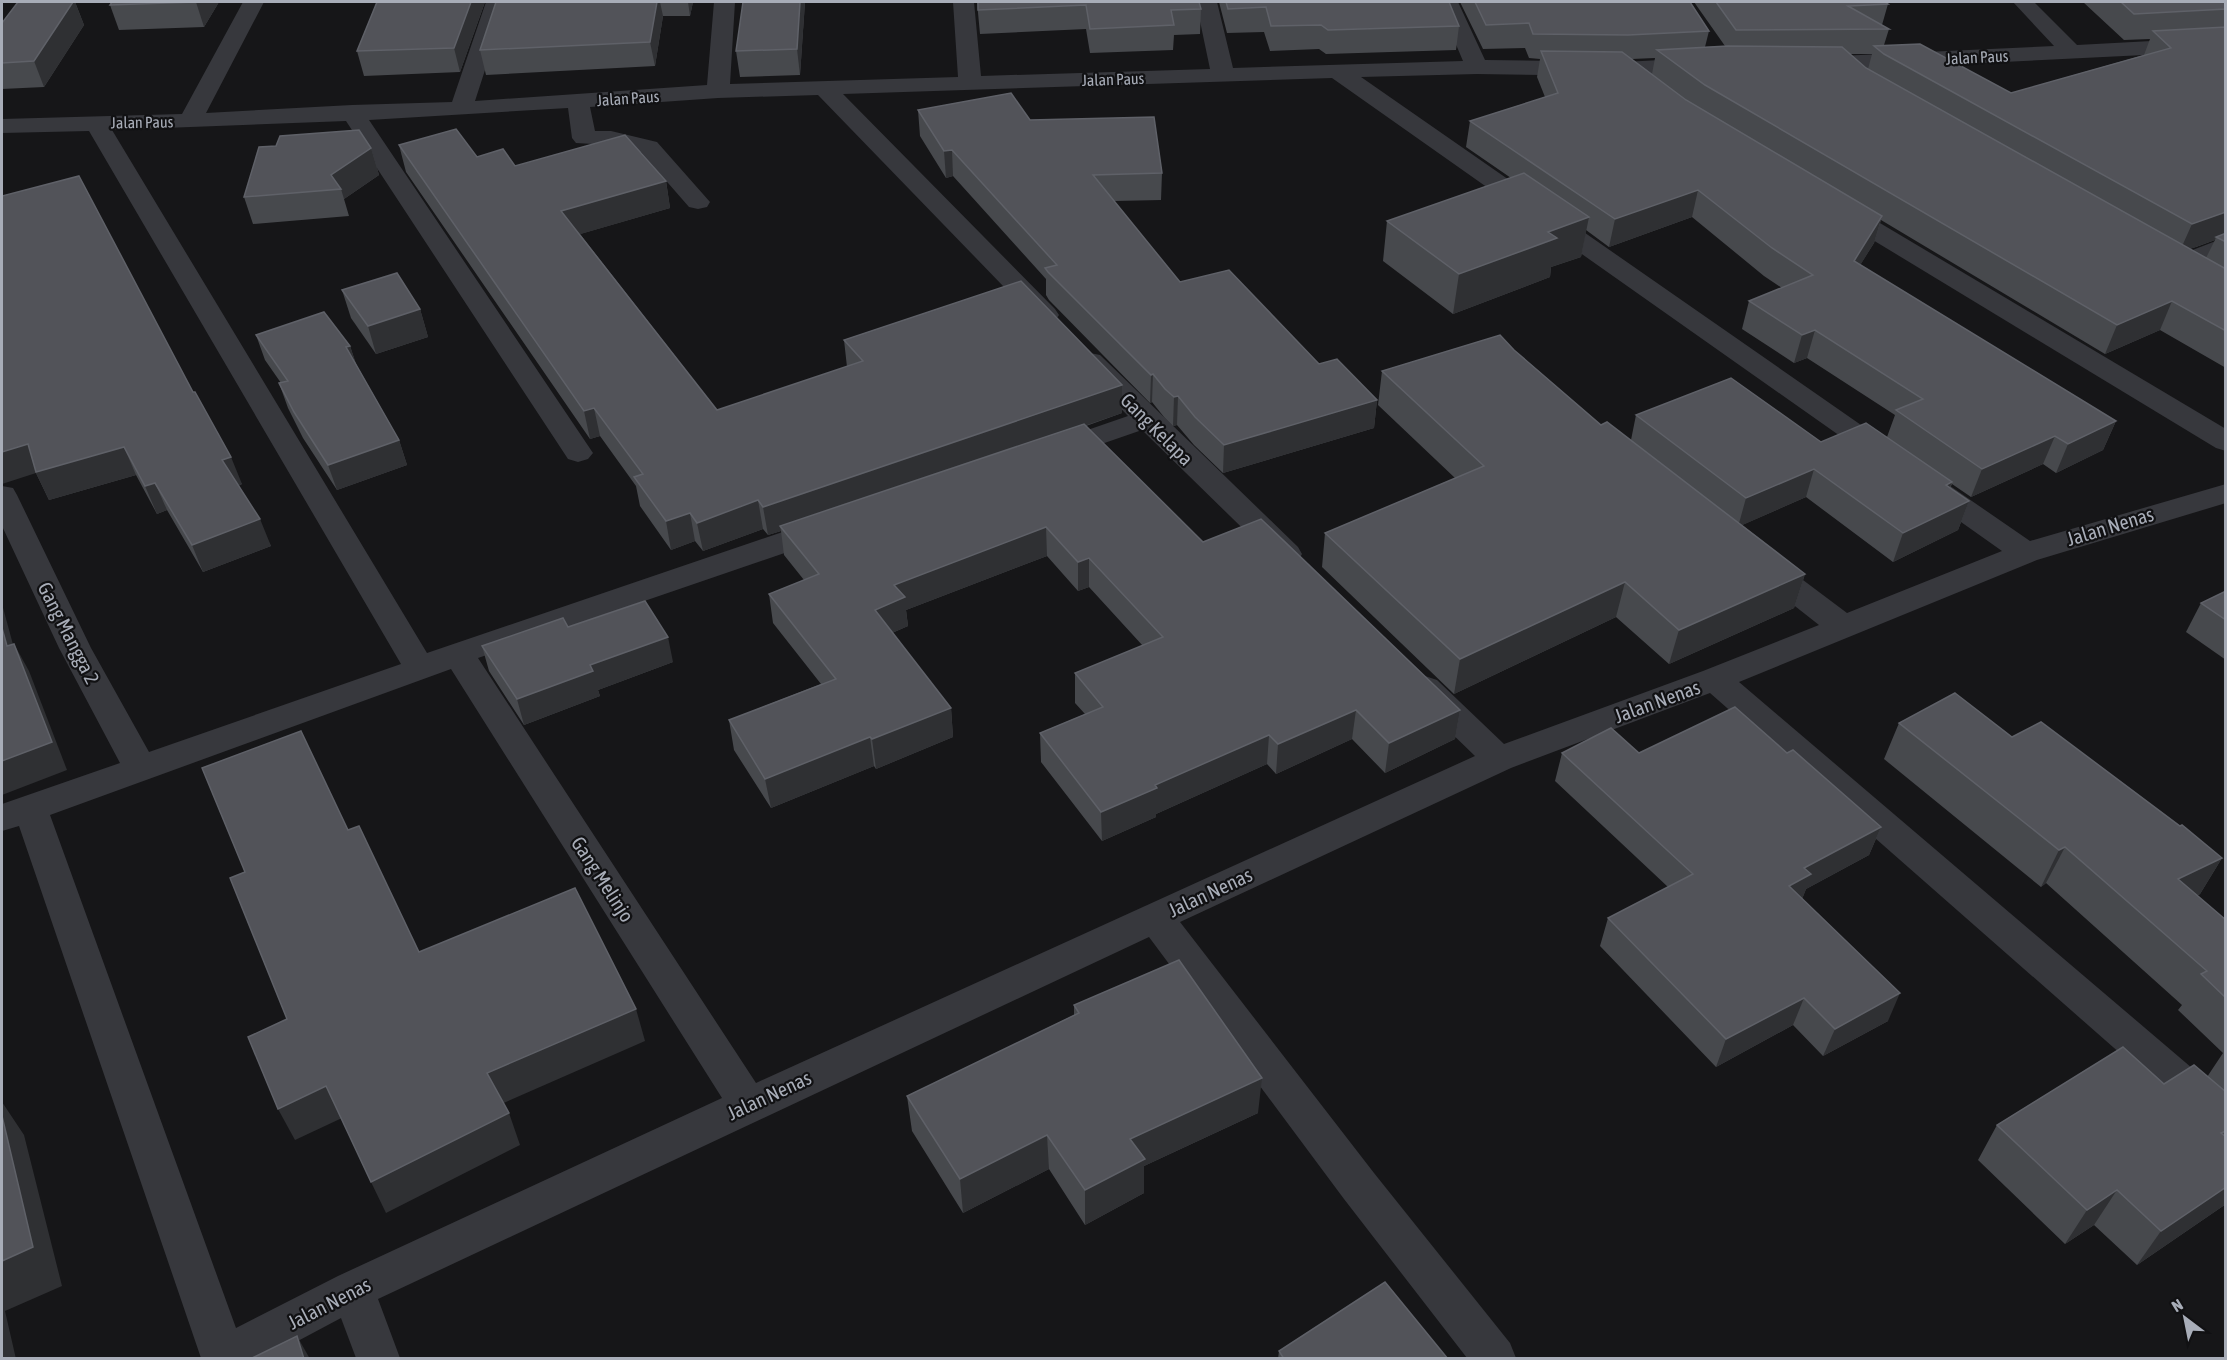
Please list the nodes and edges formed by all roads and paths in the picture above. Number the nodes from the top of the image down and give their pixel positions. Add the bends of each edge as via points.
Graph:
1 (253, 2) edge
2 (496, 2) edge
3 (724, 2) edge
4 (963, 2) edge
5 (1206, 2) edge
6 (1448, 2) edge
7 (2023, 2) edge
8 (2226, 44) edge
9 (2072, 52) junction
10 (1716, 55) edge
11 (1798, 64) edge
12 (1842, 64) junction
13 (1477, 67) junction
14 (1623, 69) junction
15 (1338, 72) junction
16 (1223, 75) junction
17 (970, 83) junction
18 (1867, 88) edge
19 (825, 89) junction
20 (1651, 90) edge
21 (718, 91) junction
22 (578, 101) junction
23 (461, 109) junction
24 (352, 112) junction
25 (190, 121) junction
26 (96, 123) junction
27 (2, 126) edge
28 (1816, 195) edge
29 (698, 202) dead end
30 (2226, 245) edge
31 (2206, 281) edge
32 (1147, 419) junction
33 (2226, 442) edge
34 (578, 453) dead end
35 (1023, 461) edge
36 (2226, 493) edge
37 (2, 495) edge
38 (853, 519) edge
39 (1742, 548) edge
40 (2026, 553) junction
41 (1310, 576) edge
42 (1843, 627) junction
43 (458, 653) junction
44 (1405, 668) edge
45 (420, 669) junction
46 (1715, 679) junction
47 (1499, 759) junction
48 (141, 769) junction
49 (16, 813) edge
50 (1155, 917) junction
51 (748, 1105) junction
52 (2226, 1122) edge
53 (353, 1290) junction
54 (223, 1358) edge
55 (378, 1359) edge
56 (1494, 1359) edge

1 - 25 street
2 - 23 street
3 - 21 street
4 - 17 street
5 - 16 street
6 - 13 street
7 - 9 street
8 - 9 street, Jalan Paus
9 - 12 street, Jalan Paus
10 - 14 street, Jalan Paus
11 - 12 street, Jalan Paus
12 - 18 street
13 - 14 street, Jalan Paus
13 - 15 street, Jalan Paus
14 - 20 street
15 - 16 street, Jalan Paus
15 - 40 street
16 - 17 street, Jalan Paus
17 - 19 street, Jalan Paus
19 - 21 street, Jalan Paus
19 - 32 street, Gang Kelapa
21 - 22 street, Jalan Paus
22 - 23 street, Jalan Paus
22 - 29 street via 584,138 620,139 649,147
23 - 24 street, Jalan Paus
24 - 25 street, Jalan Paus
24 - 34 street
25 - 26 street, Jalan Paus
26 - 27 street, Jalan Paus
26 - 45 street
28 - 33 street
30 - 31 street via 2166,259
32 - 35 street
32 - 41 street, Gang Kelapa
36 - 40 street, Jalan Nenas
37 - 48 street, Gang Mangga 2 via 75,648
38 - 43 street
39 - 42 street
40 - 42 street, Jalan Nenas
42 - 46 street, Jalan Nenas
43 - 45 street
43 - 51 street, Gang Melinjo
44 - 47 street
45 - 48 street
46 - 47 street, Jalan Nenas
46 - 52 street
47 - 50 street, Jalan Nenas
48 - 49 street
49 - 54 street
50 - 51 street, Jalan Nenas
50 - 56 street
51 - 53 street, Jalan Nenas
53 - 54 street, Jalan Nenas
53 - 55 street

